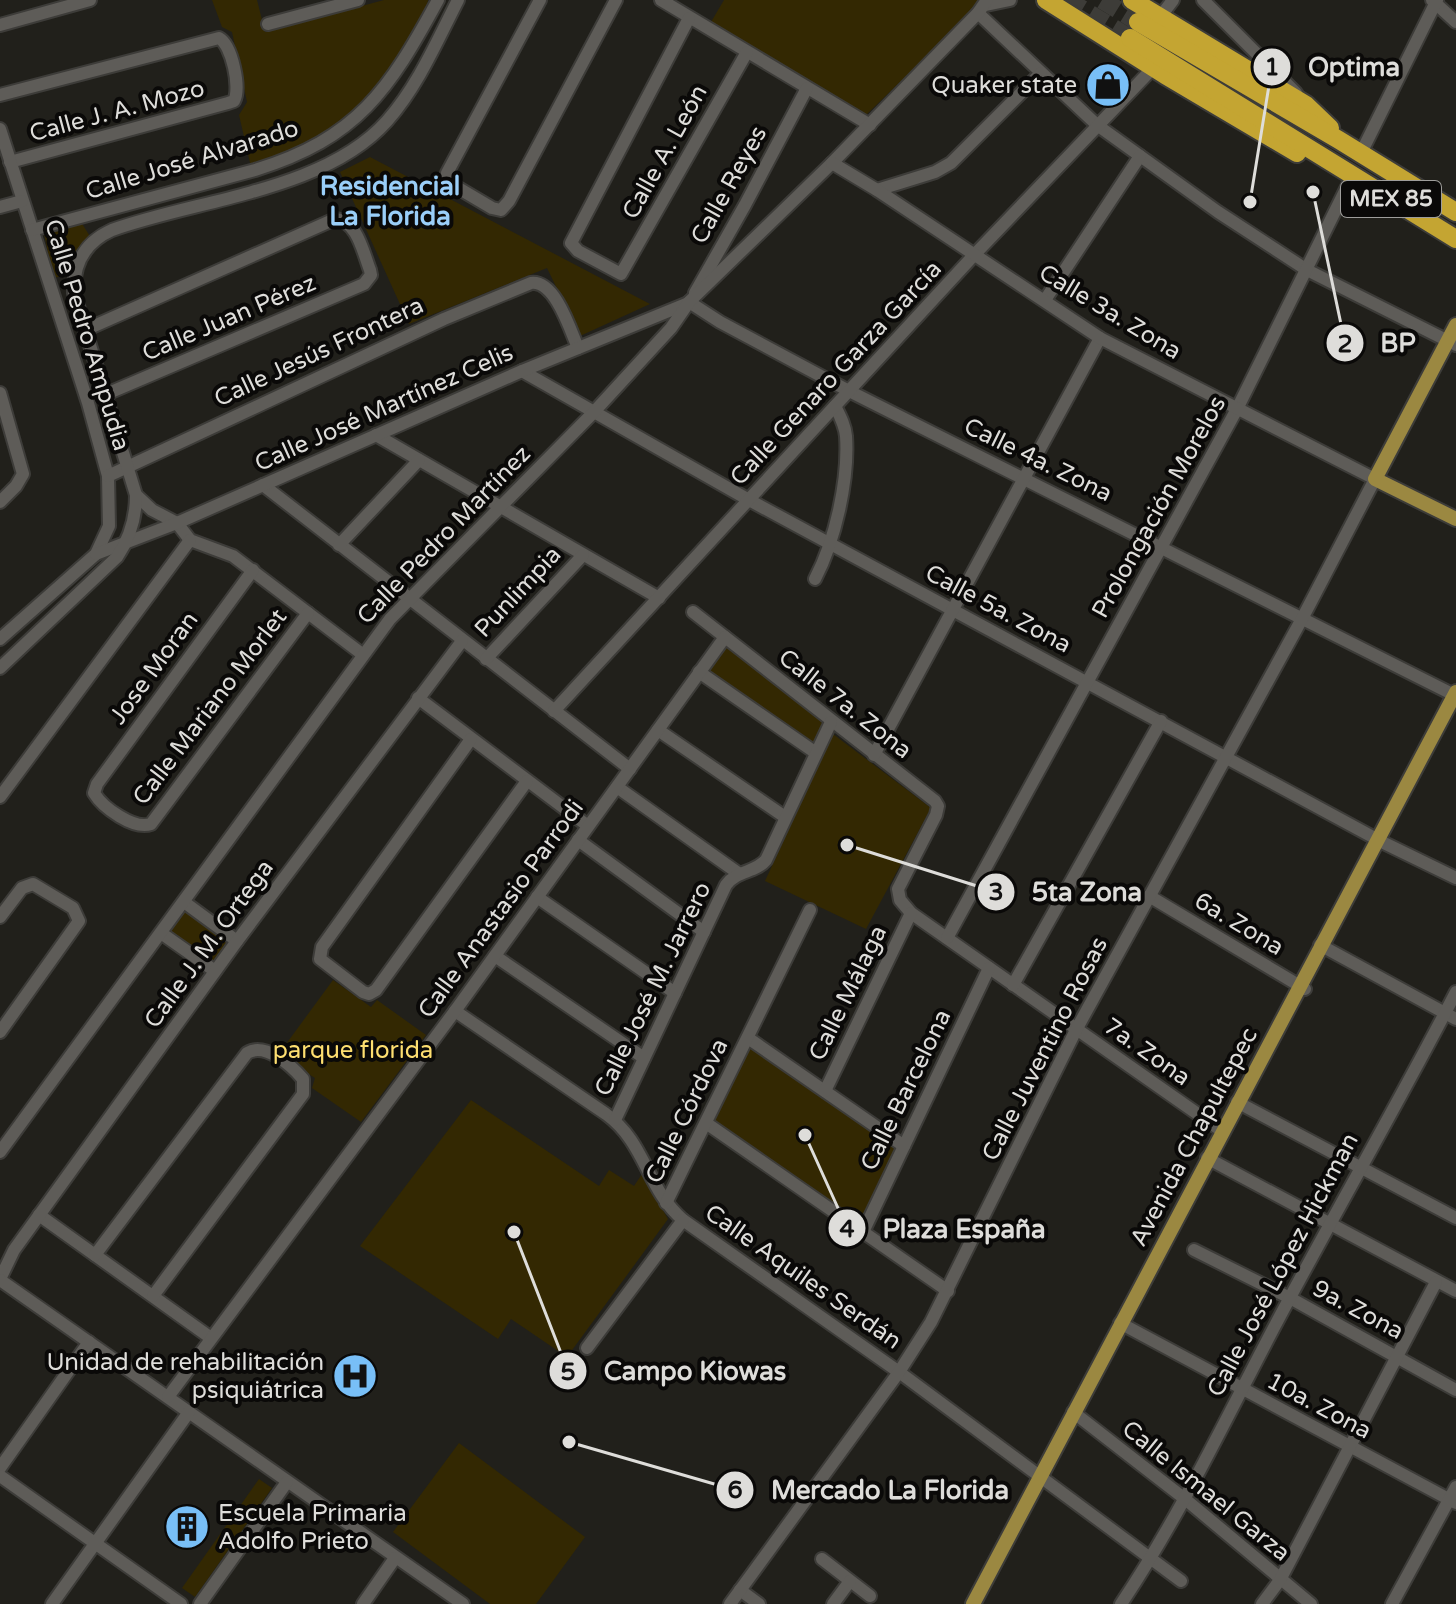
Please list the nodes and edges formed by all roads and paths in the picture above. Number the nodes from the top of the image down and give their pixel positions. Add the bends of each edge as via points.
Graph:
1 (90, 0) edge
2 (358, 0) edge
3 (438, 0) edge
4 (458, 0) edge
5 (540, 0) edge
6 (616, 0) edge
7 (661, 0) edge
8 (1010, 0) edge
9 (1046, 0) edge
10 (1132, 0) tunnel mouth
11 (1173, 0) edge
12 (1435, 1) edge
13 (1209, 2) edge
14 (984, 6) edge
15 (1068, 8) edge
16 (1160, 17) junction
17 (689, 18) junction
18 (1456, 22) edge
19 (268, 24) dead end
20 (0, 25) edge
21 (747, 52) junction
22 (1153, 68) junction
23 (1041, 73) junction
24 (807, 88) junction
25 (0, 95) edge
26 (1306, 105) junction
27 (870, 125) junction
28 (1097, 125) junction
29 (0, 129) edge
30 (1339, 140) junction
31 (1361, 153) junction
32 (1140, 156) junction
33 (1327, 159) junction
34 (10, 162) junction
35 (832, 163) junction
36 (1353, 175) junction
37 (877, 190) junction
38 (22, 201) junction
39 (0, 207) edge
40 (1456, 212) edge
41 (91, 214) junction
42 (32, 230) junction
43 (99, 236) junction
44 (1456, 239) edge
45 (975, 254) junction
46 (1307, 270) junction
47 (74, 280) junction
48 (49, 285) junction
49 (1045, 300) junction
50 (689, 302) junction
51 (1456, 325) edge
52 (85, 330) junction
53 (1100, 338) junction
54 (1452, 343) edge
55 (578, 348) junction
56 (522, 371) junction
57 (849, 391) junction
58 (0, 393) edge
59 (104, 395) junction
60 (835, 406) junction
61 (1237, 409) junction
62 (593, 413) junction
63 (4, 417) edge
64 (376, 435) junction
65 (419, 460) junction
66 (128, 466) junction
67 (108, 476) junction
68 (1024, 478) junction
69 (1375, 479) junction
70 (263, 485) junction
71 (136, 495) junction
72 (749, 500) junction
73 (0, 502) edge
74 (501, 506) junction
75 (1456, 519) edge
76 (177, 523) junction
77 (190, 540) junction
78 (127, 542) junction
79 (830, 544) junction
80 (339, 545) junction
81 (1163, 548) junction
82 (96, 554) junction
83 (583, 555) junction
84 (253, 570) junction
85 (815, 579) dead end
86 (659, 598) junction
87 (408, 599) junction
88 (952, 608) junction
89 (693, 612) dead end
90 (308, 613) junction
91 (1303, 617) junction
92 (725, 637) junction
93 (0, 639) edge
94 (462, 641) junction
95 (362, 654) junction
96 (486, 659) junction
97 (0, 668) edge
98 (699, 672) junction
99 (1087, 682) junction
100 (418, 698) junction
101 (1456, 698) edge
102 (554, 711) junction
103 (1161, 721) junction
104 (831, 722) junction
105 (658, 730) junction
106 (471, 739) junction
107 (816, 753) junction
108 (874, 755) junction
109 (1227, 757) junction
110 (630, 769) junction
111 (527, 781) junction
112 (617, 787) junction
113 (1, 793) edge
114 (785, 817) junction
115 (146, 826) joint
116 (588, 826) junction
117 (578, 840) junction
118 (1380, 842) junction
119 (738, 873) junction
120 (1456, 878) edge
121 (1149, 896) junction
122 (537, 897) junction
123 (184, 902) junction
124 (810, 910) dead end
125 (911, 913) junction
126 (0, 917) edge
127 (704, 932) junction
128 (161, 933) junction
129 (947, 938) junction
130 (237, 941) junction
131 (1323, 947) junction
132 (495, 956) junction
133 (989, 968) junction
134 (215, 971) junction
135 (1013, 985) junction
136 (1302, 988) junction
137 (1456, 992) edge
138 (675, 993) junction
139 (455, 1011) junction
140 (1450, 1017) edge
141 (1076, 1030) junction
142 (0, 1032) edge
143 (748, 1038) junction
144 (644, 1058) junction
145 (825, 1091) junction
146 (1240, 1104) junction
147 (615, 1120) junction
148 (706, 1123) junction
149 (1222, 1131) junction
150 (904, 1146) junction
151 (0, 1152) edge
152 (1210, 1160) junction
153 (1360, 1167) junction
154 (666, 1203) junction
155 (39, 1215) junction
156 (1456, 1218) edge
157 (683, 1220) junction
158 (1328, 1225) junction
159 (863, 1232) junction
160 (1194, 1250) dead end
161 (95, 1255) junction
162 (0, 1279) edge
163 (1436, 1282) junction
164 (948, 1291) junction
165 (1456, 1291) edge
166 (153, 1296) junction
167 (1290, 1298) junction
168 (1123, 1325) junction
169 (211, 1338) junction
170 (89, 1342) junction
171 (587, 1348) dead end
172 (1398, 1357) junction
173 (899, 1372) junction
174 (1242, 1389) junction
175 (1456, 1390) edge
176 (168, 1397) junction
177 (189, 1412) junction
178 (1076, 1414) junction
179 (1350, 1448) junction
180 (0, 1468) edge
181 (0, 1476) edge
182 (1043, 1477) junction
183 (287, 1482) junction
184 (1456, 1487) edge
185 (1185, 1499) junction
186 (1453, 1502) edge
187 (96, 1543) junction
188 (395, 1558) junction
189 (822, 1559) dead end
190 (1151, 1559) junction
191 (1280, 1580) junction
192 (850, 1581) junction
193 (1181, 1581) dead end
194 (740, 1590) junction
195 (870, 1596) dead end
196 (52, 1604) edge
197 (181, 1604) edge
198 (200, 1604) edge
199 (363, 1604) edge
200 (463, 1604) edge
201 (730, 1604) edge
202 (759, 1604) edge
203 (833, 1604) edge
204 (973, 1604) edge
205 (981, 1604) edge
206 (1121, 1604) edge
207 (1262, 1604) edge
208 (1311, 1604) edge
209 (1392, 1604) edge

1 - 20 street
2 - 19 street
3 - 41 street, Calle José Alvarado via 390,82 364,111 321,144 285,161
4 - 43 street, Calle José Alvarado via 407,94 387,121 350,153 296,178
5 - 6 street via 447,173 448,182 501,210
7 - 17 street
8 - 14 street
9 - 15 highway
10 - 16 highway
11 - 16 street
12 - 18 street
12 - 31 street
13 - 26 street
14 - 23 street
14 - 27 street, Calle Pedro Martínez
15 - 22 highway
16 - 26 highway
17 - 21 street
17 - 21 street, Calle A. León via 571,243 578,251 621,274
21 - 24 street
22 - 28 street, Calle Genaro Garza García
22 - 33 highway via 1285,148
23 - 28 street
23 - 37 street via 951,163
24 - 27 street
24 - 50 street, Calle Reyes
25 - 34 street, Calle J. A. Mozo via 216,38 227,45 239,92 234,101
26 - 30 highway
27 - 35 street, Calle Pedro Martínez
28 - 32 street
28 - 45 street, Calle Genaro Garza García
29 - 34 street, Calle Pedro Ampudia
30 - 31 highway, MEX 85
30 - 33 highway, MEX 85 via 1134,30
31 - 40 highway, MEX 85
32 - 46 street
32 - 49 street
33 - 36 highway, MEX 85
34 - 38 street, Calle Pedro Ampudia
35 - 37 street, Calle 3a. Zona
35 - 50 street, Calle Pedro Martínez
36 - 44 highway, MEX 85
36 - 46 street, Prolongación Morelos
37 - 45 street, Calle 3a. Zona
38 - 39 street
38 - 42 street, Calle Pedro Ampudia
41 - 42 street, Calle José Alvarado
41 - 43 street
42 - 48 street, Calle Pedro Ampudia
43 - 47 street, Calle Pedro Ampudia via 84,251
45 - 49 street, Calle 3a. Zona
45 - 57 street, Calle Genaro Garza García
46 - 54 street
46 - 61 street, Prolongación Morelos
47 - 48 street
47 - 52 street, Calle Pedro Ampudia
48 - 67 street, Calle Pedro Ampudia
49 - 53 street, Calle 3a. Zona
50 - 55 street, Calle José Martínez Celis
50 - 57 street, Calle 4a. Zona
50 - 62 street, Calle Pedro Martínez
51 - 54 main road, Calle Juventino Rosas
52 - 59 street, Calle Pedro Ampudia
52 - 59 street, Calle Juan Pérez via 335,219 352,227 370,270 364,284
53 - 61 street, Calle 3a. Zona
53 - 68 street
54 - 69 main road, Calle Juventino Rosas
55 - 56 street, Calle José Martínez Celis
55 - 66 street, Calle Jesús Frontera via 551,290 531,283
56 - 62 street, Calle 5a. Zona
56 - 64 street, Calle José Martínez Celis
57 - 60 street, Calle Genaro Garza García
57 - 68 street, Calle 4a. Zona
58 - 63 street
59 - 66 street, Calle Pedro Ampudia
60 - 72 street, Calle Genaro Garza García
60 - 79 street via 846,437
61 - 69 street, Calle 3a. Zona
61 - 81 street, Prolongación Morelos
62 - 72 street, Calle 5a. Zona
62 - 74 street, Calle Pedro Martínez
63 - 73 street via 23,474
64 - 65 street
64 - 70 street, Calle José Martínez Celis
65 - 74 street
65 - 80 street
66 - 67 street, Calle Jesús Frontera
66 - 71 street, Calle Pedro Ampudia
67 - 82 street, Calle Pedro Ampudia via 109,526
68 - 81 street, Calle 4a. Zona
68 - 88 street
69 - 75 main road
69 - 91 street, Calle Juventino Rosas
70 - 76 street, Calle José Martínez Celis
70 - 80 street
71 - 76 street
71 - 78 street, Calle Pedro Ampudia
72 - 79 street, Calle 5a. Zona
72 - 86 street, Calle Genaro Garza García
74 - 83 street
74 - 87 street, Calle Pedro Martínez
76 - 77 street
76 - 78 street, Calle José Martínez Celis
77 - 84 street via 233,556
77 - 113 street
78 - 82 street, Calle José Martínez Celis
78 - 97 street via 101,574
79 - 85 street
79 - 88 street, Calle 5a. Zona
80 - 87 street
81 - 91 street, Calle 4a. Zona
81 - 99 street, Prolongación Morelos
82 - 93 street
83 - 86 street
83 - 96 street, Punlimpia
84 - 90 street
84 - 115 street, Jose Moran via 97,784 94,793 100,801
86 - 102 street, Calle Genaro Garza García
87 - 94 street
87 - 95 street, Calle Pedro Martínez
88 - 99 street, Calle 5a. Zona
88 - 108 street
89 - 92 street, Calle 7a. Zona
90 - 95 street
90 - 115 street, Calle Mariano Morlet
91 - 101 street, Calle 4a. Zona
91 - 109 street, Calle Juventino Rosas
92 - 98 street, Calle Anastasio Parrodi
92 - 104 street, Calle 7a. Zona
94 - 96 street
94 - 100 street, Calle J. M. Ortega
95 - 123 street, Calle Pedro Martínez
96 - 102 street
98 - 105 street, Calle Anastasio Parrodi
98 - 107 street
99 - 103 street, Calle 5a. Zona
99 - 129 street, Prolongación Morelos
100 - 106 street
100 - 130 street, Calle J. M. Ortega
101 - 118 main road, Avenida Chapultepec
102 - 110 street
103 - 109 street, Calle 5a. Zona
103 - 135 street
104 - 107 street, Calle José M. Jarrero
104 - 108 street, Calle 7a. Zona
105 - 110 street, Calle Anastasio Parrodi
105 - 114 street
106 - 111 street
106 - 111 street via 322,947 320,959 363,992 369,994 382,984
107 - 114 street, Calle José M. Jarrero
108 - 125 street, Calle 7a. Zona via 938,806 898,889
109 - 118 street, Calle 5a. Zona
109 - 121 street, Calle Juventino Rosas
110 - 112 street, Calle Anastasio Parrodi
111 - 116 street
112 - 116 street, Calle Anastasio Parrodi
112 - 119 street
114 - 119 street, Calle José M. Jarrero via 761,866
116 - 117 street, Calle Anastasio Parrodi
117 - 122 street, Calle Anastasio Parrodi
117 - 127 street
118 - 120 street, Calle 5a. Zona
118 - 131 main road, Avenida Chapultepec
119 - 127 street, Calle José M. Jarrero via 726,885
121 - 136 street, 6a. Zona
121 - 141 street, Calle Juventino Rosas
122 - 132 street, Calle Anastasio Parrodi
122 - 138 street
123 - 128 street, Calle Pedro Martínez
123 - 130 street
124 - 143 street, Calle Córdova
125 - 129 street, 7a. Zona
125 - 145 street, Calle Málaga
126 - 142 street via 22,888 33,884 73,908 79,921
127 - 138 street, Calle José M. Jarrero
128 - 134 street
128 - 151 street, Calle Pedro Martínez
129 - 133 street, 7a. Zona
130 - 134 street, Calle J. M. Ortega
131 - 136 main road, Avenida Chapultepec
131 - 140 street
132 - 139 street, Calle Anastasio Parrodi
132 - 144 street
133 - 135 street, 7a. Zona
133 - 150 street, Calle Barcelona
134 - 155 street, Calle J. M. Ortega
135 - 141 street, 7a. Zona
136 - 146 main road, Avenida Chapultepec
137 - 140 street, Calle José López Hickman
138 - 144 street, Calle José M. Jarrero
139 - 147 street, Calle Aquiles Serdán
139 - 169 street, Calle Anastasio Parrodi
140 - 153 street, Calle José López Hickman
141 - 149 street, 7a. Zona
141 - 164 street, Calle Juventino Rosas
143 - 145 street
143 - 148 street, Calle Córdova
144 - 147 street, Calle José M. Jarrero
145 - 150 street
146 - 149 main road, Avenida Chapultepec
146 - 152 main road
146 - 153 street
147 - 154 street, Calle Aquiles Serdán via 633,1139
148 - 154 street, Calle Córdova
148 - 159 street
149 - 152 main road, Avenida Chapultepec
150 - 159 street, Calle Barcelona
152 - 158 street
152 - 168 main road, Avenida Chapultepec
153 - 156 street
153 - 158 street, Calle José López Hickman
154 - 157 street, Calle Aquiles Serdán
155 - 161 street
155 - 162 street, Calle J. M. Ortega
157 - 171 street
157 - 173 street, Calle Aquiles Serdán
158 - 163 street
158 - 167 street, Calle José López Hickman
159 - 164 street
160 - 167 street, 9a. Zona
161 - 166 street
161 - 166 street via 247,1053 258,1048 268,1052 299,1074 303,1094
162 - 170 street
163 - 165 street
163 - 172 street
164 - 173 street, Calle Juventino Rosas
166 - 169 street
167 - 172 street, 9a. Zona
167 - 174 street, Calle José López Hickman
168 - 174 street, 10a. Zona
168 - 178 main road, Avenida Chapultepec
169 - 176 street, Calle Anastasio Parrodi
170 - 176 street
170 - 180 street
172 - 175 street, 9a. Zona
172 - 179 street
173 - 182 street, Calle Aquiles Serdán
173 - 194 street, Calle Juventino Rosas
174 - 179 street, 10a. Zona
174 - 185 street, Calle José López Hickman
176 - 177 street
177 - 183 street
177 - 187 street
178 - 182 main road, Avenida Chapultepec
178 - 185 street, Calle Ismael Garza
179 - 186 street, 10a. Zona
179 - 191 street
181 - 187 street
182 - 190 street, Calle Aquiles Serdán
182 - 204 main road, Avenida Chapultepec
182 - 205 main road
183 - 188 street
183 - 198 street
184 - 186 street
185 - 190 street, Calle José López Hickman
185 - 191 street, Calle Ismael Garza
186 - 209 street
187 - 196 street
187 - 197 street
188 - 199 street
188 - 200 street
189 - 192 street
190 - 193 street, Calle Aquiles Serdán
190 - 206 street, Calle José López Hickman
191 - 207 street
191 - 208 street, Calle Ismael Garza
192 - 195 street
192 - 203 street
194 - 201 street, Calle Juventino Rosas
194 - 202 street

